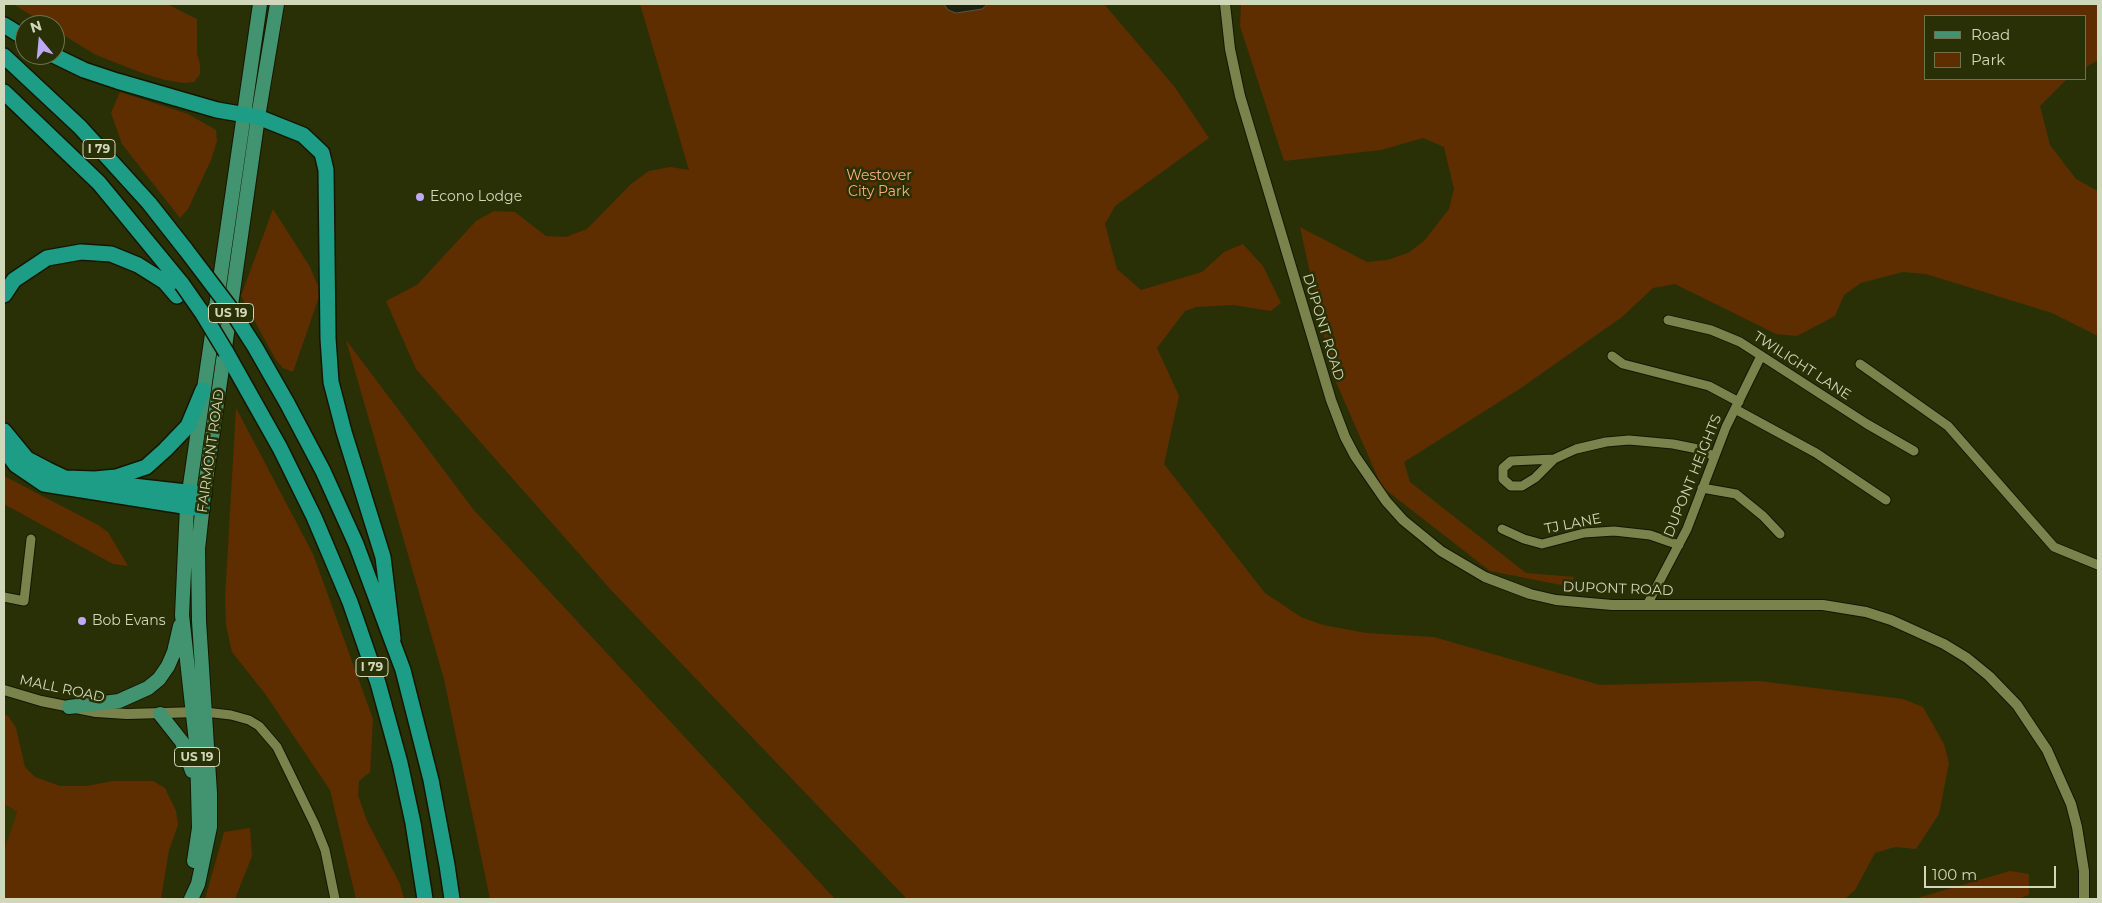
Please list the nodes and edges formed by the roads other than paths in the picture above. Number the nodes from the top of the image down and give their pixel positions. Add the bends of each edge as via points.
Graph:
1 (260, 4) edge
2 (277, 4) edge
3 (1225, 4) edge
4 (4, 25) edge
5 (15, 32) edge
6 (4, 56) edge
7 (65, 61) edge
8 (4, 92) edge
9 (251, 116) junction
10 (180, 290) junction
11 (4, 295) edge
12 (1668, 320) dead end
13 (1612, 356) dead end
14 (1762, 356) junction
15 (1860, 364) dead end
16 (203, 390) junction
17 (1737, 406) junction
18 (4, 431) edge
19 (4, 449) edge
20 (1914, 451) dead end
21 (1714, 456) junction
22 (1554, 459) junction
23 (66, 478) junction
24 (1702, 488) junction
25 (188, 500) junction
26 (1886, 500) dead end
27 (203, 502) junction
28 (1502, 529) dead end
29 (1780, 534) dead end
30 (31, 539) dead end
31 (1680, 545) junction
32 (2098, 565) edge
33 (4, 597) edge
34 (1647, 605) junction
35 (182, 615) junction
36 (393, 640) junction
37 (4, 690) edge
38 (68, 708) junction
39 (198, 712) junction
40 (160, 714) junction
41 (199, 806) junction
42 (187, 899) edge
43 (191, 899) edge
44 (335, 899) edge
45 (425, 899) edge
46 (452, 899) edge
47 (2084, 899) edge

1 - 9 main road, FAIRMONT ROAD / US 19
2 - 9 main road, FAIRMONT ROAD / US 19
3 - 34 street, DUPONT ROAD via 1240,96 1325,379 1345,436 1368,476 1420,536 1485,577 1556,600
4 - 5 highway
6 - 36 highway, I 79, bridge via 80,127 149,203 230,308 287,403 323,472 356,544
7 - 9 highway via 117,81 217,110
8 - 10 highway, I 79 via 99,183
9 - 16 main road, FAIRMONT ROAD / US 19
9 - 27 main road, FAIRMONT ROAD / US 19
9 - 36 highway via 302,134 322,153 326,170 331,382 383,557
10 - 11 highway via 138,265 111,254 81,252 47,258 14,280
10 - 45 highway, I 79, bridge via 226,352 280,448 350,602 378,683 400,763
12 - 14 street, TWILIGHT LANE via 1719,333
13 - 17 street via 1623,364 1709,386
14 - 17 street, DUPONT HEIGHTS
14 - 20 street, TWILIGHT LANE
15 - 32 street via 1948,426 2054,547
16 - 23 highway via 188,426 146,467 95,480
16 - 25 main road, FAIRMONT ROAD / US 19
17 - 21 street, DUPONT HEIGHTS
17 - 26 street
18 - 23 highway via 27,459
19 - 25 highway via 16,465 44,484
21 - 22 street via 1673,444 1629,440 1590,444
21 - 24 street, DUPONT HEIGHTS
22 - 22 street via 1511,461 1503,468 1503,479 1511,486 1522,486
23 - 25 highway
24 - 29 street via 1736,494
24 - 31 street, DUPONT HEIGHTS
25 - 27 highway
25 - 35 main road, FAIRMONT ROAD / US 19
27 - 39 main road, FAIRMONT ROAD / US 19 via 198,549
28 - 31 street, TJ LANE via 1542,544 1584,533 1614,531 1650,535
30 - 33 street via 24,600
31 - 34 street, DUPONT HEIGHTS
34 - 47 street, DUPONT ROAD via 1805,604 1844,608 1900,623 1967,658 2018,705 2047,750 2071,804 2077,827 2084,871
35 - 38 main road via 168,666 148,688 120,701
35 - 39 main road, FAIRMONT ROAD / US 19
36 - 46 highway, I 79 via 431,780
37 - 38 street, MALL ROAD
38 - 40 street, MALL ROAD
39 - 40 street, MALL ROAD
39 - 41 main road, FAIRMONT ROAD / US 19
39 - 43 main road, FAIRMONT ROAD / US 19 via 210,826 198,884
39 - 44 street via 249,720 277,747 316,825
40 - 41 main road via 186,750
41 - 42 main road, FAIRMONT ROAD / US 19 via 197,846

